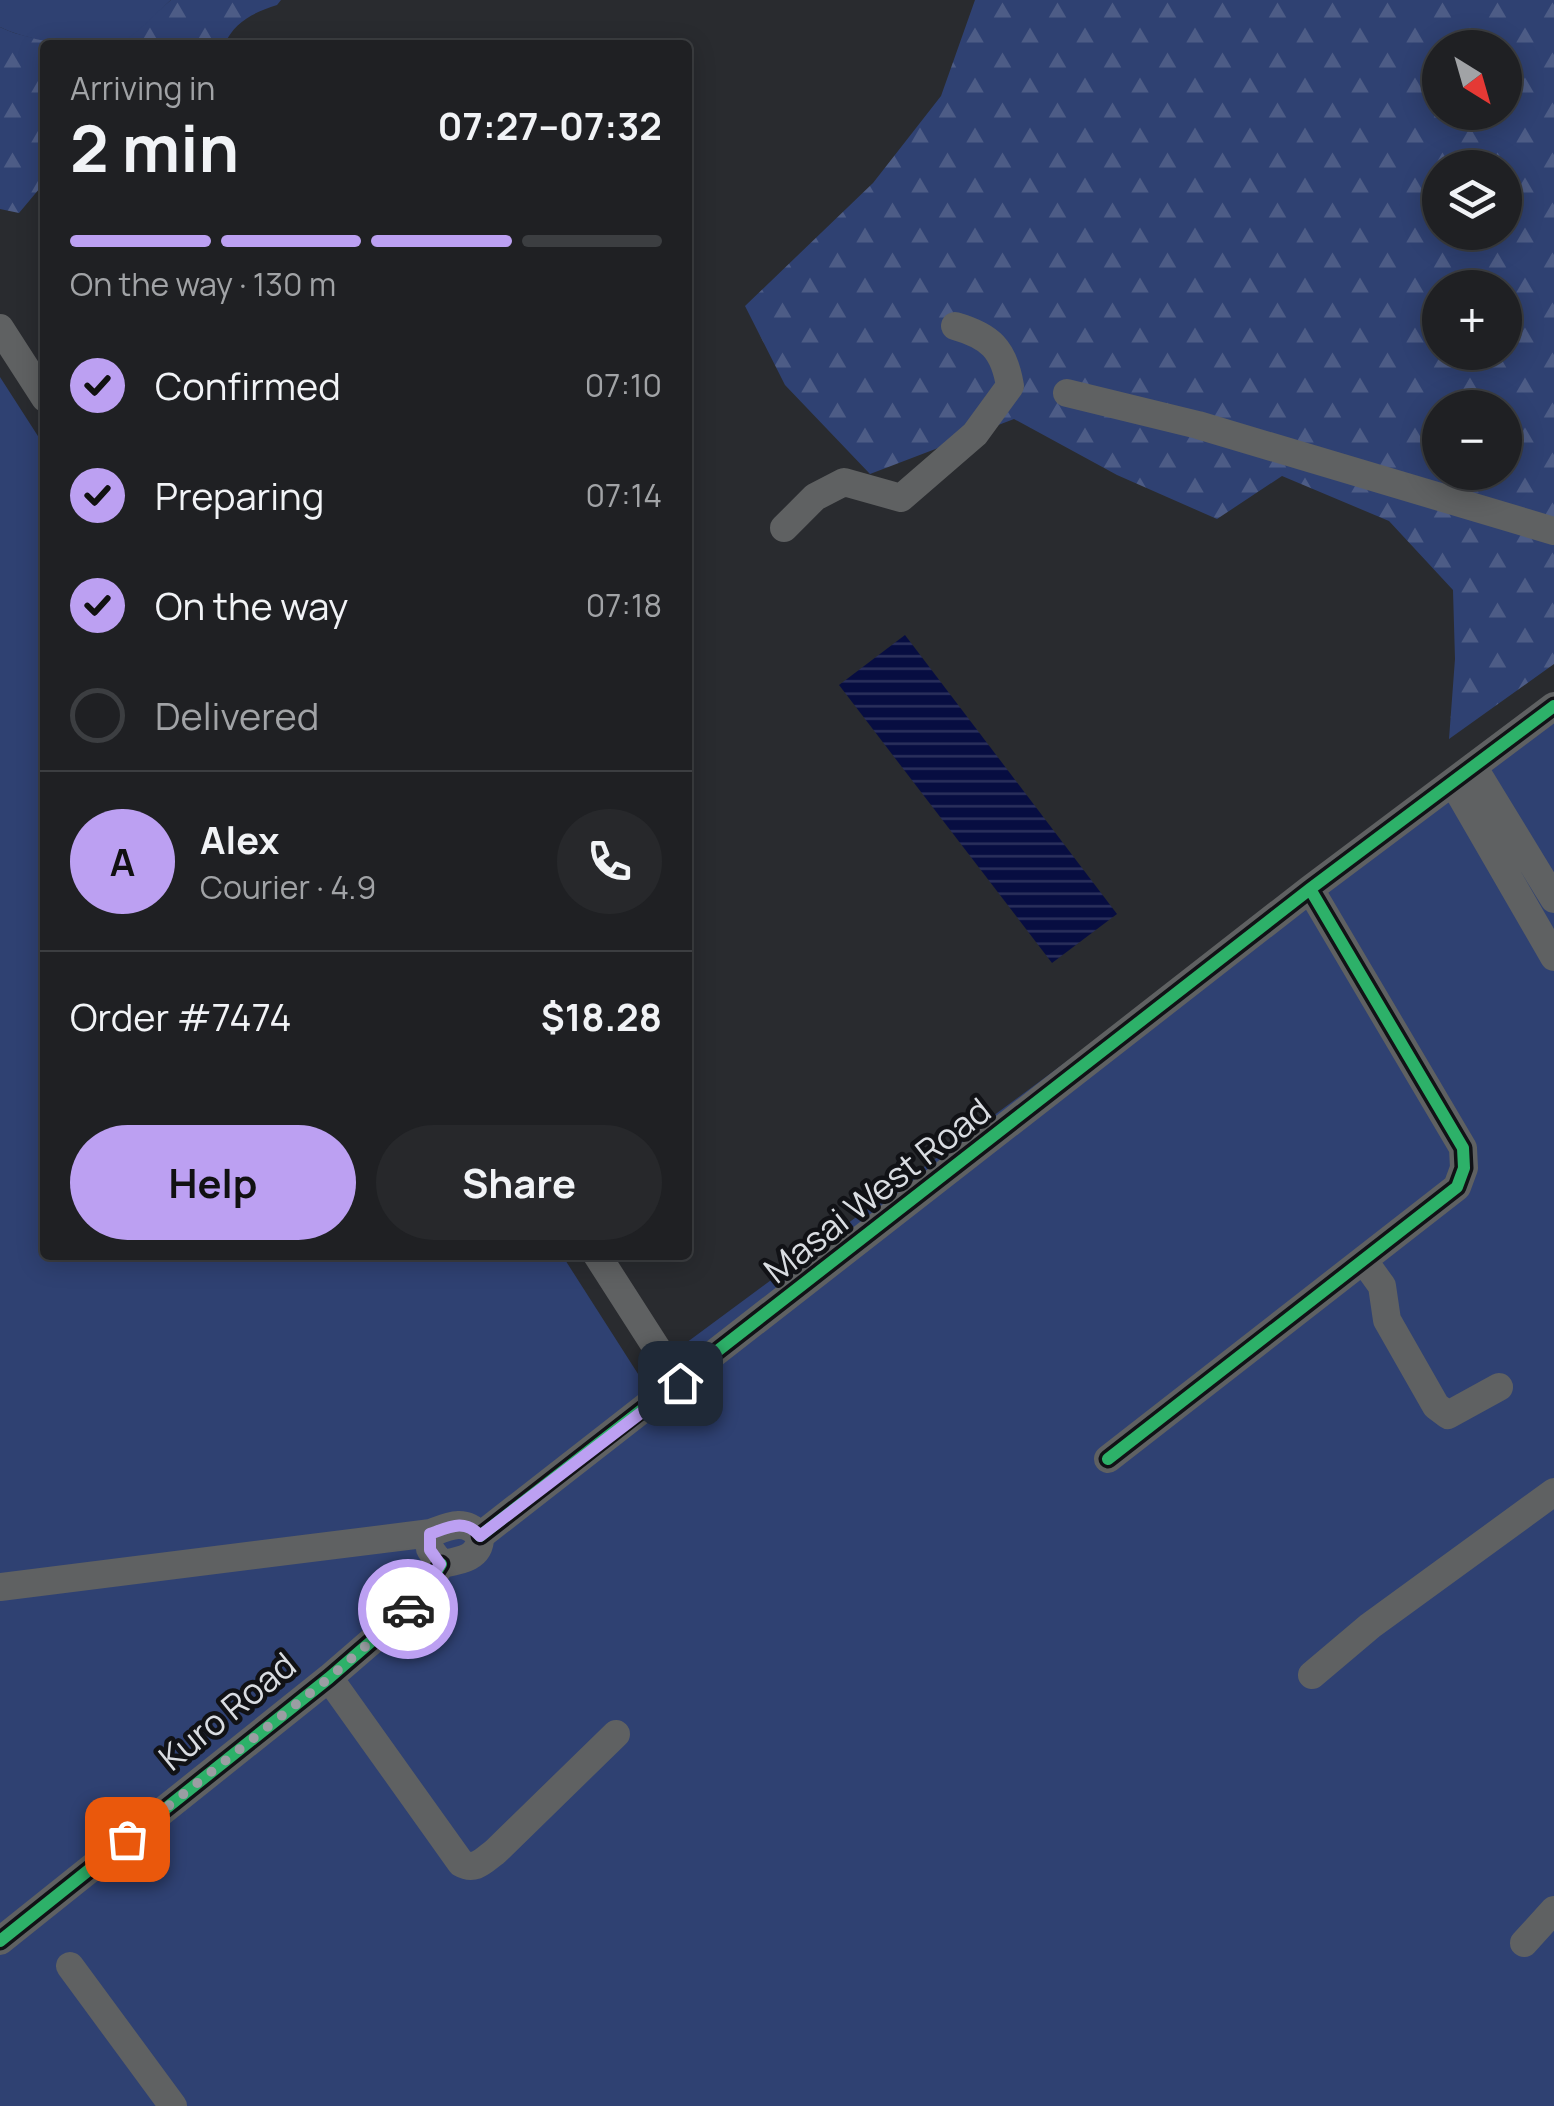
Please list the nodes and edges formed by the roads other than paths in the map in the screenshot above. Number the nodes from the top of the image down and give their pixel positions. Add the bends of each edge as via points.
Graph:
1 (954, 326) dead end
2 (0, 328) edge
3 (40, 390) edge
4 (1067, 393) dead end
5 (784, 528) dead end
6 (1554, 530) edge
7 (1554, 706) edge
8 (1464, 776) junction
9 (1310, 889) junction
10 (1554, 899) edge
11 (1554, 956) edge
12 (600, 1260) edge
13 (1364, 1261) junction
14 (680, 1383) junction
15 (1499, 1386) dead end
16 (1108, 1459) dead end
17 (1554, 1492) edge
18 (430, 1534) junction
19 (480, 1536) junction
20 (440, 1564) junction
21 (0, 1587) edge
22 (1312, 1674) dead end
23 (329, 1678) junction
24 (616, 1734) dead end
25 (1554, 1910) edge
26 (0, 1940) edge
27 (1524, 1942) dead end
28 (70, 1966) dead end
29 (173, 2106) edge

1 - 5 street via 980,333 1006,360 1010,386 976,434 901,498 844,482 815,497
2 - 3 street
4 - 6 street
7 - 8 street, Masai West Road
8 - 9 street, Masai West Road
8 - 10 street
8 - 11 street
9 - 13 street via 1464,1148 1457,1188
9 - 14 street, Masai West Road
12 - 14 street
13 - 15 street via 1382,1286 1387,1320 1436,1406 1448,1415
13 - 16 street
14 - 19 street, Masai West Road
17 - 22 street
18 - 19 street via 456,1524
18 - 20 street via 430,1550
18 - 21 street
19 - 20 street via 473,1555
20 - 23 street, Kuro Road via 418,1601
23 - 24 street via 469,1867 495,1852
23 - 26 street, Kuro Road
25 - 27 street
28 - 29 street

